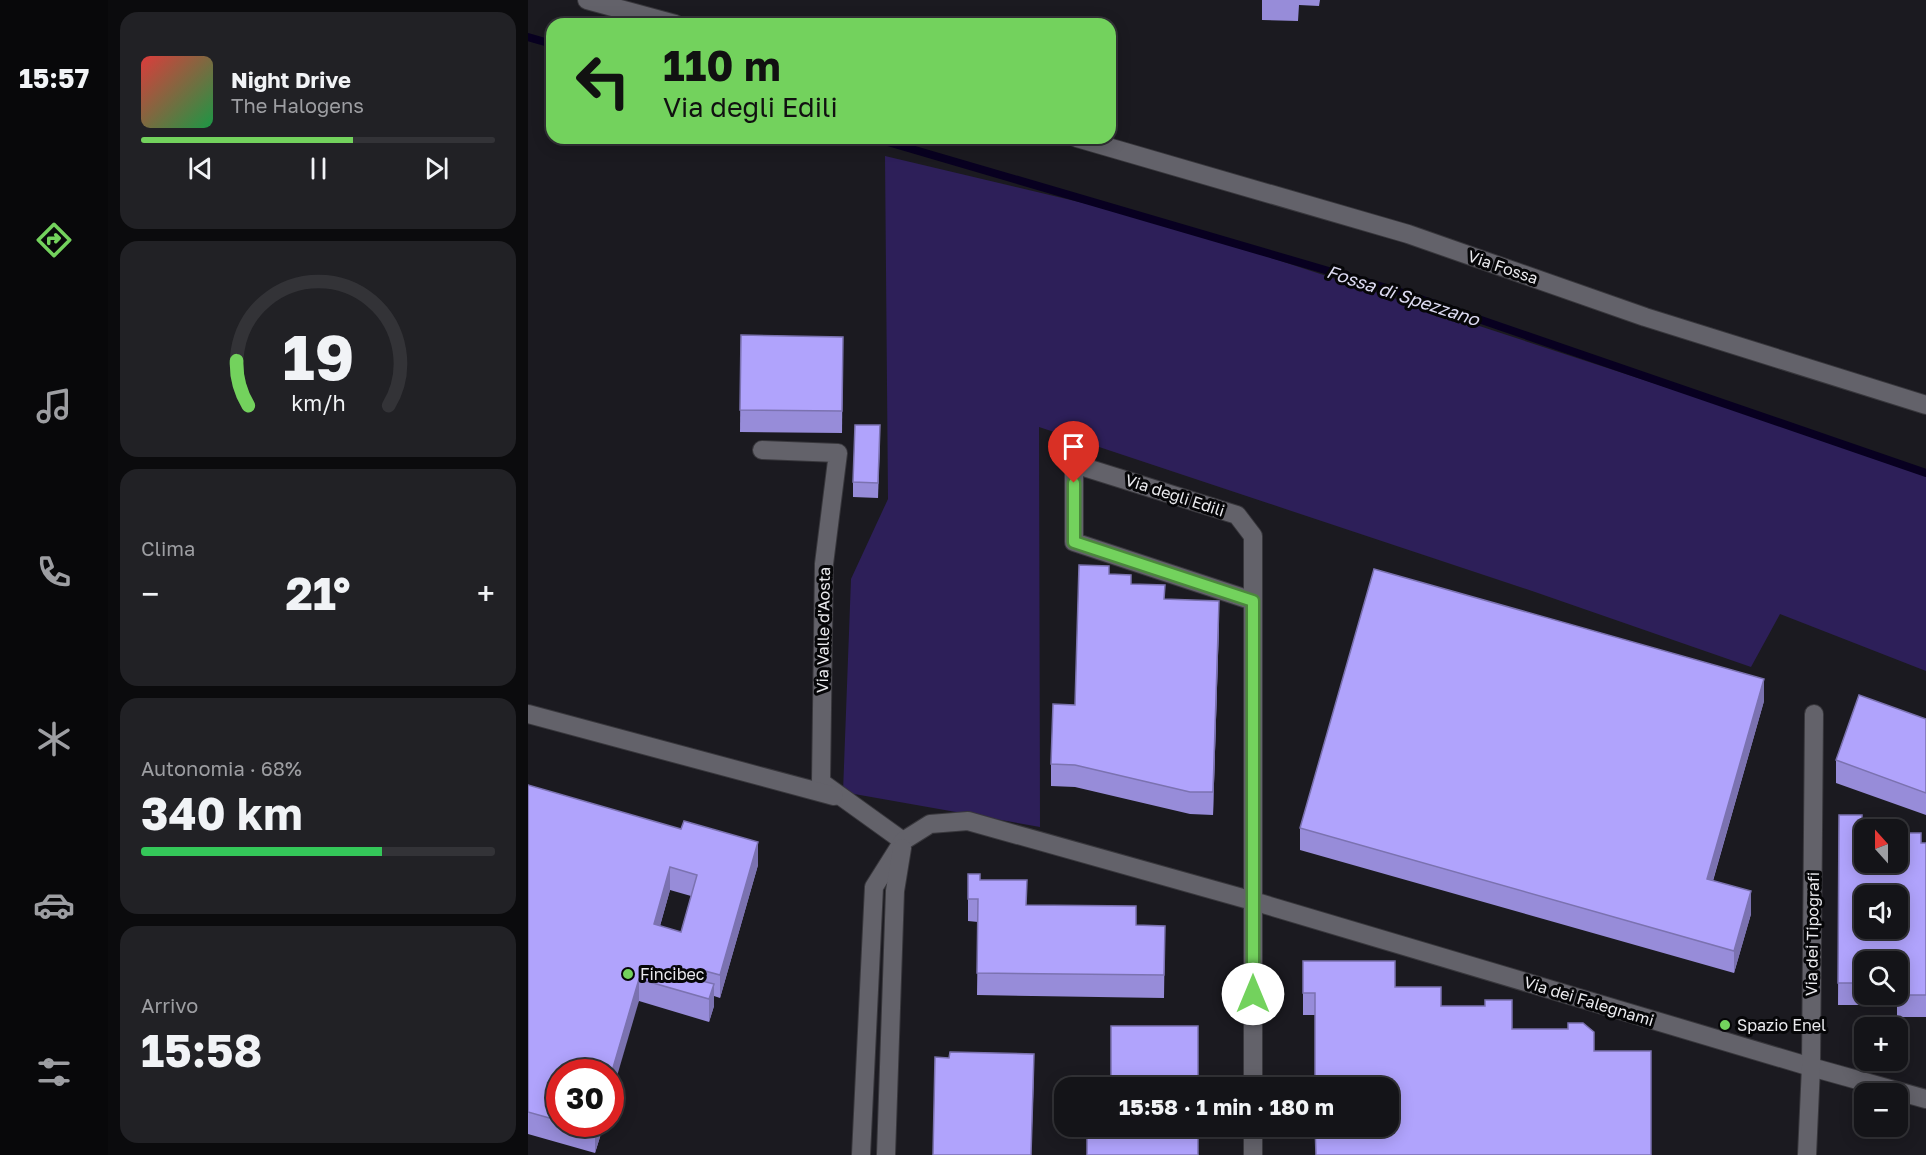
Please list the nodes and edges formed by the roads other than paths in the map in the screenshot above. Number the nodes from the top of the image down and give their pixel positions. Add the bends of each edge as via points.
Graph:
1 (587, 0) edge
2 (653, 18) edge
3 (1098, 144) edge
4 (1926, 405) edge
5 (762, 450) dead end
6 (1253, 601) junction
7 (528, 714) edge
8 (1814, 714) dead end
9 (844, 799) junction
10 (903, 841) junction
11 (1253, 901) junction
12 (1810, 1067) junction
13 (1253, 1077) edge
14 (1926, 1099) edge
15 (1253, 1137) edge
16 (861, 1155) edge
17 (886, 1155) edge
18 (1253, 1155) edge
19 (1807, 1155) edge

1 - 2 street
3 - 4 street, Via Fossa via 1408,234 1645,317
5 - 9 street, Via Valle d'Aosta via 838,453 824,564 821,783
6 - 6 street, Via degli Edili via 1254,536 1237,515 1074,464 1074,542
6 - 11 street, Via degli Edili
7 - 9 street
8 - 12 street, Via dei Tipografi
9 - 10 street, Via Valle d'Aosta
10 - 11 street via 930,824 968,821
10 - 16 street via 874,887
10 - 17 street via 895,891
11 - 12 street, Via dei Falegnami
11 - 13 street, Via degli Edili
12 - 14 street, Via dei Falegnami
12 - 19 street, Via dei Tipografi
15 - 18 street

